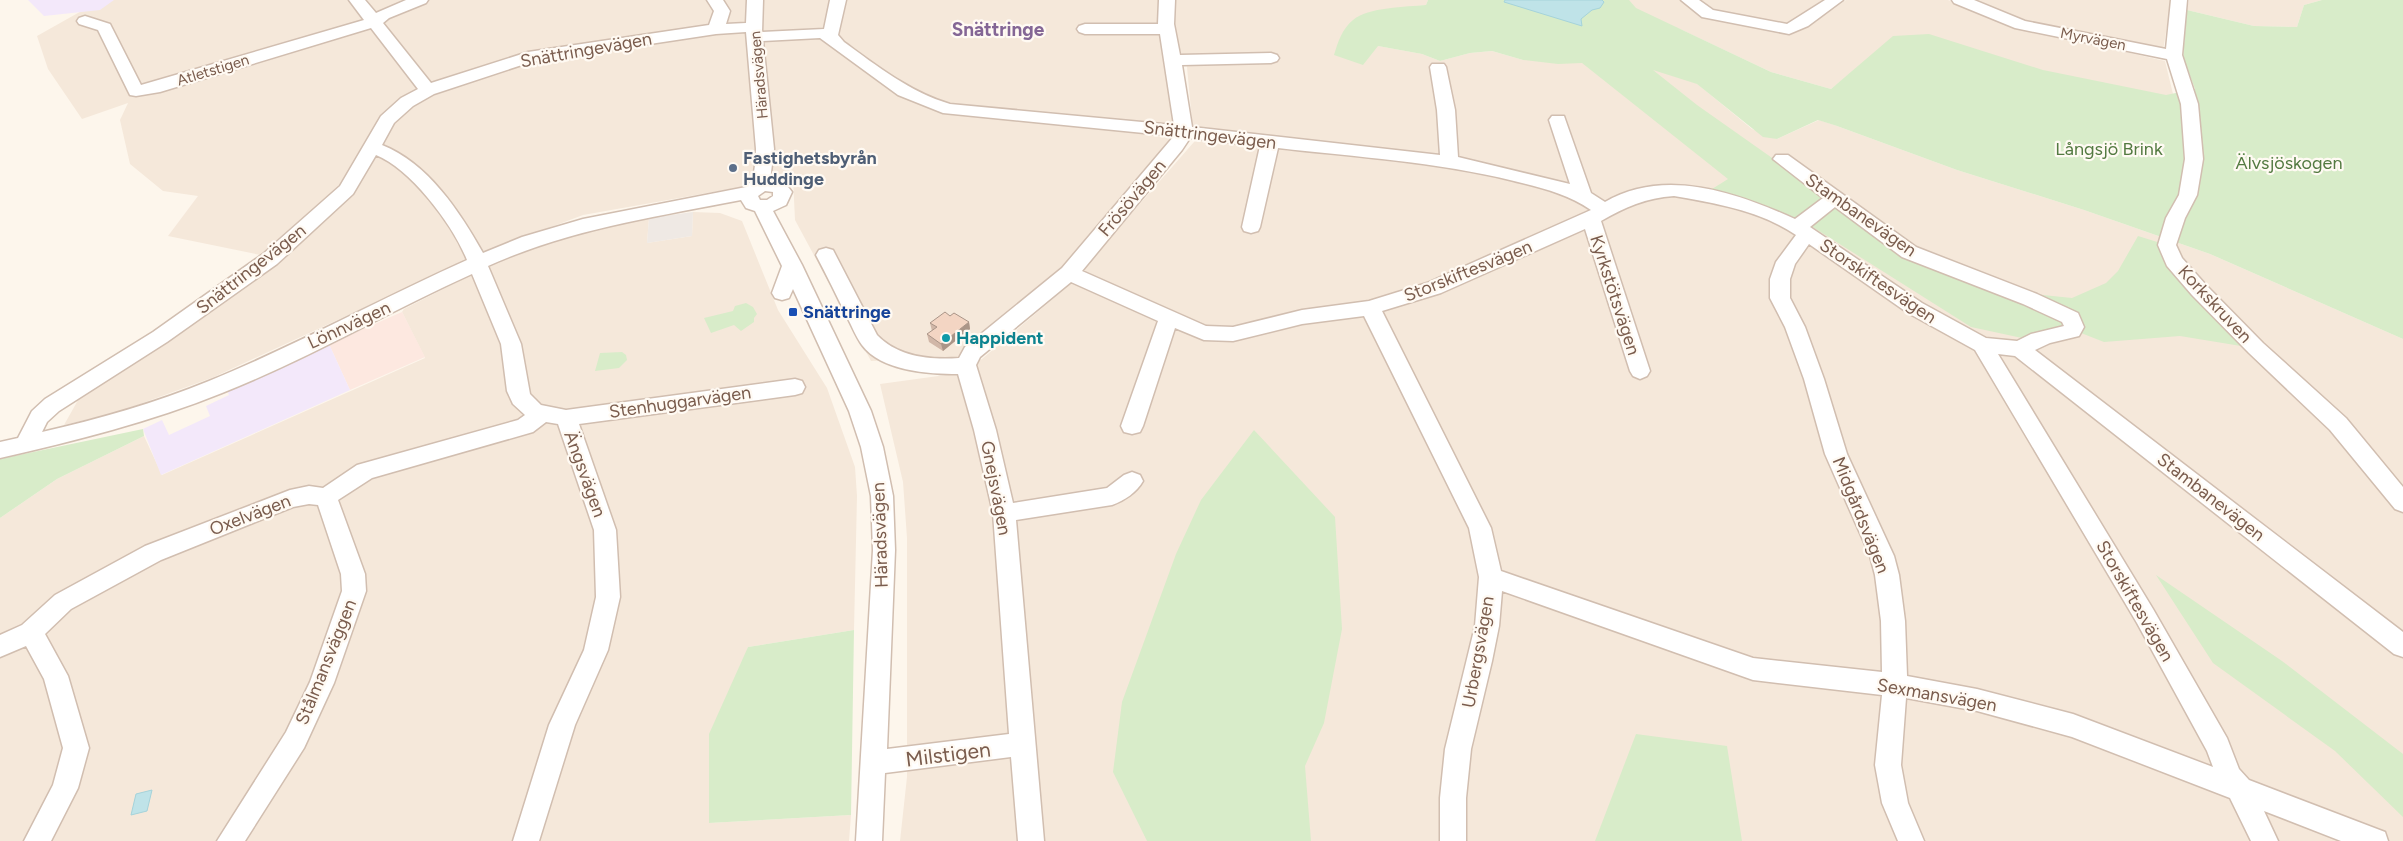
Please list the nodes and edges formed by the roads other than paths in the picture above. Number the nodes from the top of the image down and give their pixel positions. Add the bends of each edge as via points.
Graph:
1 (357, 0) edge
2 (420, 0) edge
3 (715, 0) edge
4 (754, 0) edge
5 (838, 0) edge
6 (1167, 0) edge
7 (1689, 0) edge
8 (1835, 0) edge
9 (1960, 0) edge
10 (2179, 0) edge
11 (85, 21) dead end
12 (376, 21) junction
13 (716, 28) junction
14 (1085, 29) dead end
15 (1167, 29) junction
16 (756, 36) junction
17 (830, 36) junction
18 (2174, 56) junction
19 (1271, 58) dead end
20 (1173, 60) junction
21 (1438, 67) dead end
22 (428, 90) junction
23 (1558, 120) dead end
24 (1184, 132) junction
25 (1270, 142) junction
26 (372, 147) junction
27 (1782, 159) dead end
28 (1449, 161) junction
29 (761, 196) junction
30 (1583, 196) junction
31 (1834, 198) junction
32 (1598, 215) junction
33 (1251, 227) dead end
34 (1802, 230) junction
35 (826, 255) dead end
36 (788, 257) junction
37 (478, 264) junction
38 (1069, 273) junction
39 (782, 292) dead end
40 (1370, 308) junction
41 (1169, 317) junction
42 (796, 318) dead end
43 (820, 326) junction
44 (1982, 345) junction
45 (2020, 349) junction
46 (966, 365) junction
47 (1640, 371) dead end
48 (795, 387) dead end
49 (542, 413) junction
50 (566, 418) junction
51 (1132, 426) dead end
52 (25, 445) junction
53 (0, 450) edge
54 (1132, 481) dead end
55 (326, 497) junction
56 (2403, 503) edge
57 (1004, 513) junction
58 (1491, 577) junction
59 (31, 632) junction
60 (0, 646) edge
61 (2403, 646) edge
62 (1895, 685) junction
63 (1022, 744) junction
64 (873, 763) junction
65 (2240, 790) junction
66 (37, 841) edge
67 (230, 841) edge
68 (526, 841) edge
69 (869, 841) edge
70 (1031, 841) edge
71 (1453, 841) edge
72 (1911, 841) edge
73 (2265, 841) edge
74 (2375, 841) edge

1 - 12 street
2 - 12 street
3 - 13 street via 722,11
4 - 16 street, Häradsvägen
5 - 17 street
6 - 15 street
7 - 8 street via 1708,14 1789,28
9 - 18 street, Myrvägen via 2021,25
10 - 18 street
11 - 12 street, Atletstigen via 104,27 136,91
12 - 22 street
13 - 16 street, Snättringevägen
13 - 22 street, Snättringevägen via 528,57
14 - 15 street
15 - 20 street
16 - 17 street, Snättringevägen via 772,43
16 - 29 street, Häradsvägen via 765,150
17 - 24 street, Snättringevägen via 902,90 938,107
18 - 56 street, Korkskruven via 2183,75 2195,165 2189,193 2175,218 2167,245 2174,261 2256,348 2338,424
19 - 20 street
20 - 24 street
21 - 28 street via 1446,110
22 - 26 street, Snättringevägen via 407,102 387,120
23 - 30 street
24 - 25 street, Snättringevägen
24 - 38 street, Frösövägen via 1176,146
25 - 28 street, Snättringevägen
25 - 33 street
26 - 37 street, Ängsvägen via 394,157 432,193 450,216
26 - 52 street, Snättringevägen via 347,190 270,259 160,337 52,405 39,417
27 - 31 street, Stambanevägen
28 - 30 street, Snättringevägen via 1510,173
29 - 36 street, Häradsvägen
29 - 37 street, Lönnvägen via 699,203 576,226
30 - 32 street, Snättringevägen
31 - 34 street, Midgårdsvägen
31 - 45 street, Stambanevägen via 1909,252 2062,312 2074,322 2072,331 2045,336
32 - 34 street, Storskiftesvägen via 1618,203 1674,190 1743,204
32 - 40 street, Storskiftesvägen via 1476,271
32 - 47 street, Kyrkstötsvägen
34 - 44 street, Storskiftesvägen via 1915,308
34 - 62 street, Midgårdsvägen via 1780,279 1780,298 1810,370 1836,454 1882,556 1893,621
35 - 46 street via 869,340 879,350 888,356 940,366 954,368
36 - 39 street
36 - 43 street, Häradsvägen
37 - 49 street, Ängsvägen via 512,344 516,364 514,383 520,398 528,407
37 - 52 street, Lönnvägen via 217,387 170,405
38 - 41 street
38 - 46 street, Frösövägen via 972,352
40 - 41 street, Storskiftesvägen via 1302,317 1233,334 1204,333
40 - 58 street, Urbergsvägen via 1480,528
41 - 51 street
42 - 43 street
43 - 64 street, Häradsvägen via 860,411 872,447 882,496 884,550
44 - 45 street
44 - 65 street, Storskiftesvägen via 2145,616 2218,746 2229,776
45 - 61 street, Stambanevägen
46 - 57 street, Gnejsvägen
48 - 50 street, Stenhuggarvägen
49 - 50 street, Ängsvägen
49 - 55 street via 525,426 365,471
50 - 68 street, Ängsvägen via 604,530 608,597 596,650 562,725
52 - 53 street, Lönnvägen
54 - 57 street via 1112,496
55 - 59 street, Oxelvägen via 309,495 290,499 153,553 63,602
55 - 67 street, Stålmansväggen via 354,574 354,591 322,682 294,740
57 - 63 street, Gnejsvägen
58 - 62 street, Sexmansvägen via 1753,670
58 - 71 street, Urbergsvägen via 1487,626 1458,749
59 - 60 street, Oxelvägen
59 - 66 street via 56,676 76,748 65,788
62 - 65 street, Sexmansvägen via 1985,702 2073,726
62 - 72 street, Midgårdsvägen via 1888,765 1895,803
63 - 64 street, Milstigen
63 - 70 street, Gnejsvägen
64 - 69 street, Häradsvägen
65 - 73 street, Storskiftesvägen
65 - 74 street, Sexmansvägen

